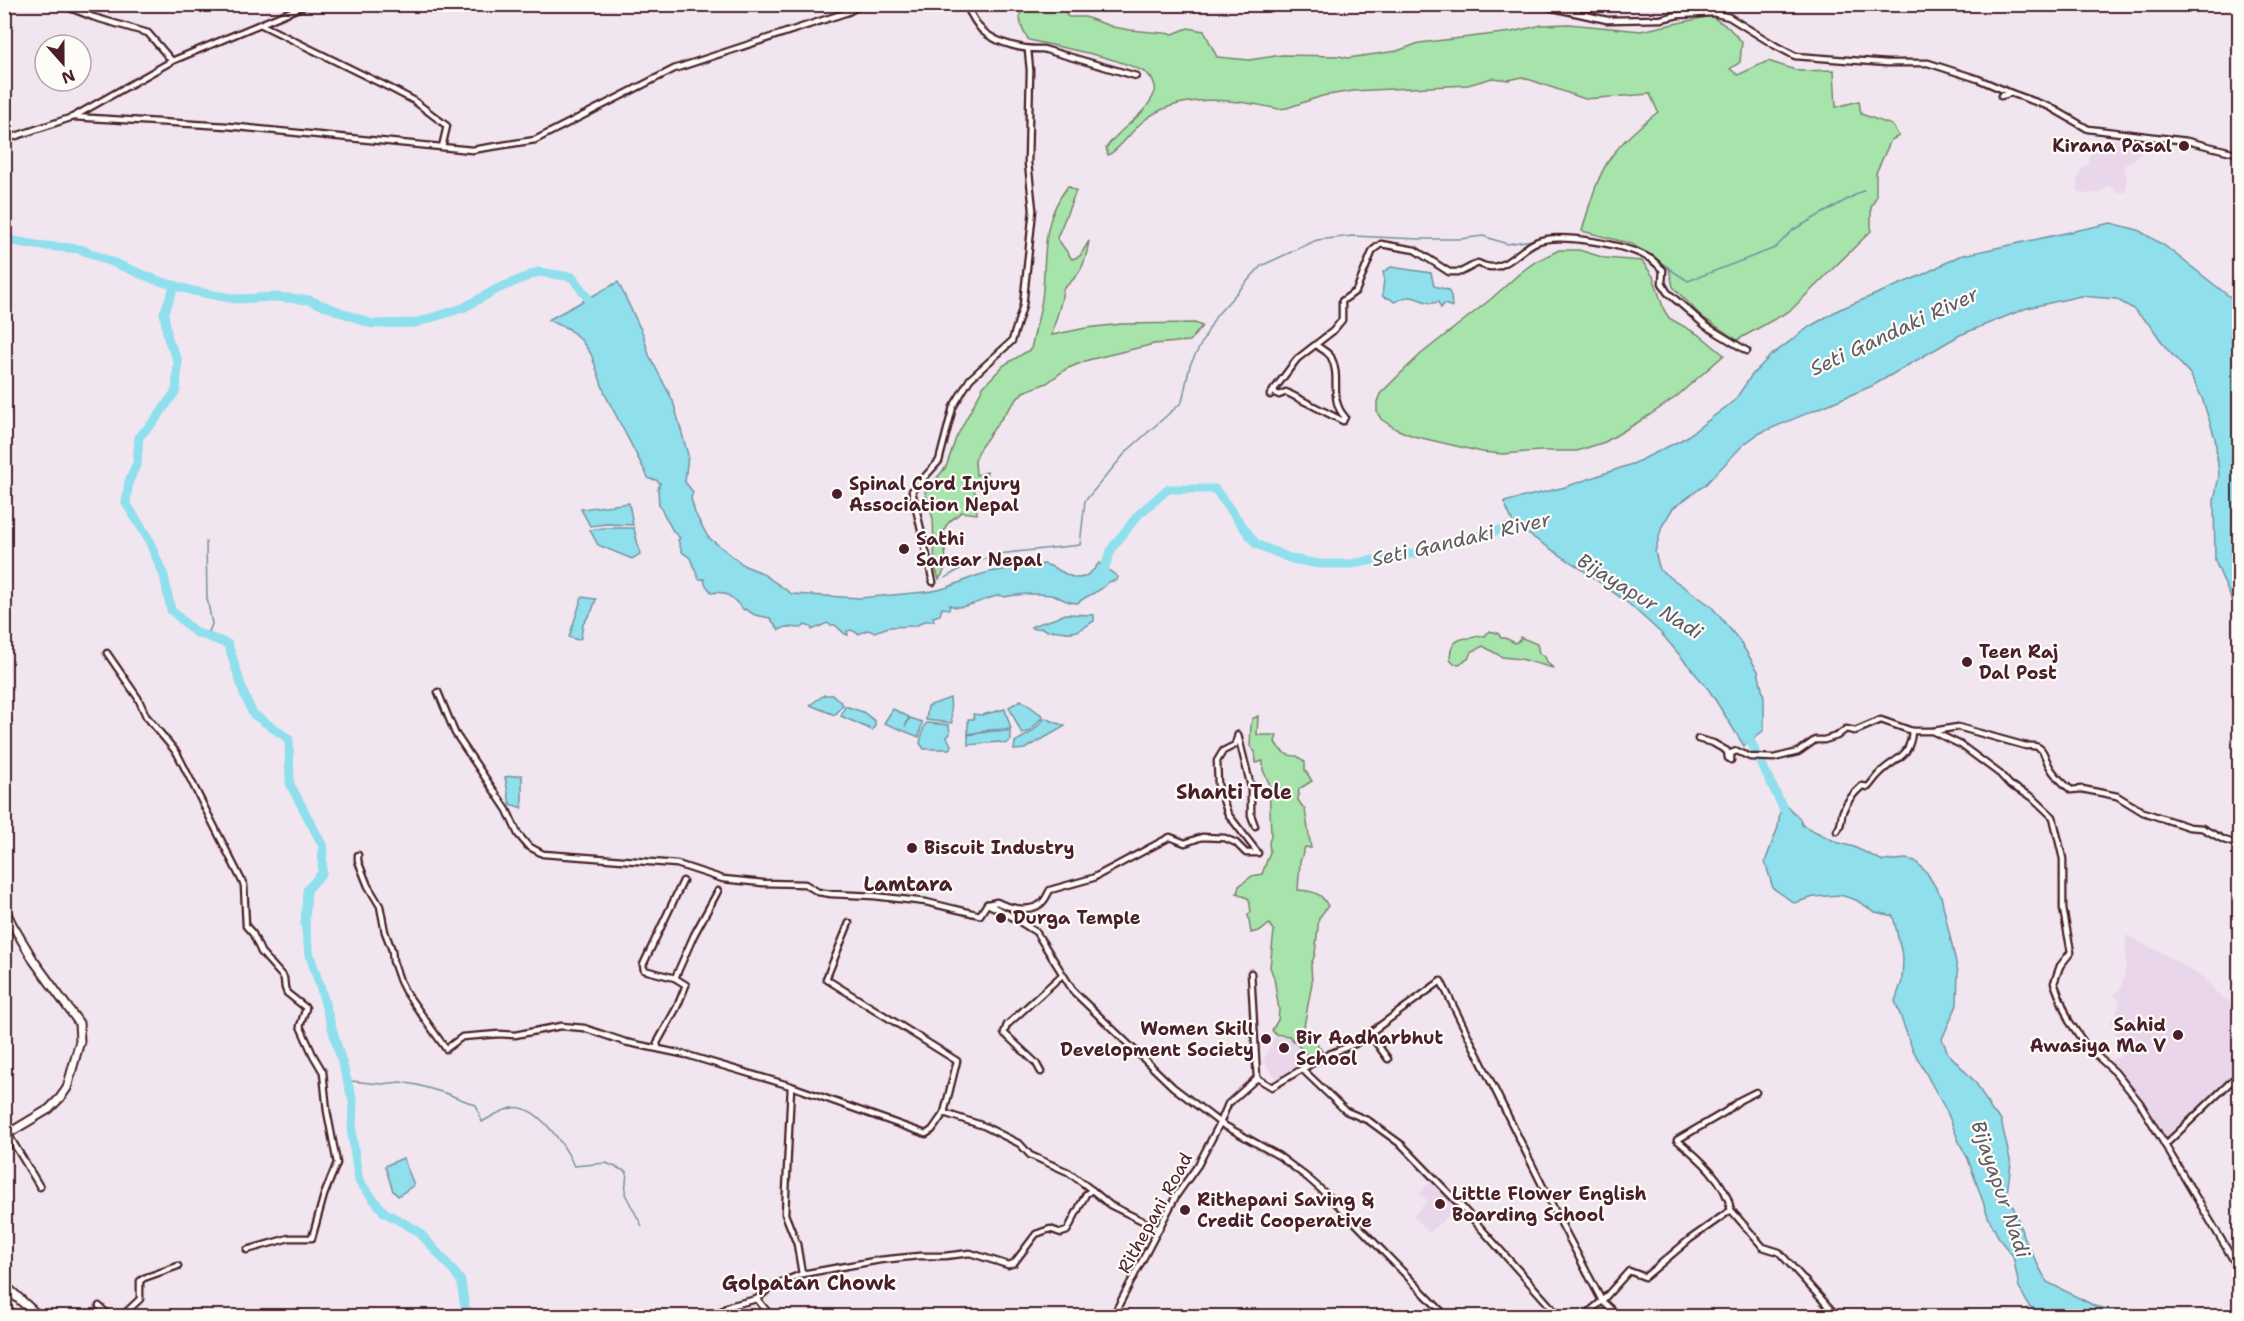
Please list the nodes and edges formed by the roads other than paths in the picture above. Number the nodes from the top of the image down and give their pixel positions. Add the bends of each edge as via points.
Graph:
1 (60, 4) edge
2 (308, 4) edge
3 (862, 4) edge
4 (965, 4) edge
5 (1534, 4) edge
6 (262, 25) junction
7 (1028, 50) junction
8 (172, 61) junction
9 (1136, 76) dead end
10 (2011, 93) junction
11 (2001, 96) dead end
12 (73, 117) junction
13 (4, 140) edge
14 (442, 147) junction
15 (2240, 154) edge
16 (1316, 345) junction
17 (1747, 351) dead end
18 (1274, 389) junction
19 (1270, 395) dead end
20 (933, 582) dead end
21 (107, 653) dead end
22 (438, 692) dead end
23 (1912, 731) junction
24 (1932, 731) junction
25 (1698, 739) dead end
26 (1255, 826) dead end
27 (1838, 831) dead end
28 (2240, 844) edge
29 (358, 855) dead end
30 (683, 881) dead end
31 (718, 891) dead end
32 (987, 904) junction
33 (4, 907) edge
34 (849, 923) dead end
35 (1251, 973) dead end
36 (1062, 975) junction
37 (675, 978) junction
38 (1369, 1033) junction
39 (658, 1048) junction
40 (1388, 1059) dead end
41 (1302, 1070) junction
42 (1041, 1072) dead end
43 (2240, 1073) edge
44 (1257, 1078) junction
45 (791, 1086) junction
46 (1756, 1092) dead end
47 (944, 1113) junction
48 (1220, 1123) junction
49 (6, 1135) edge
50 (2165, 1145) junction
51 (40, 1186) dead end
52 (1092, 1190) junction
53 (1731, 1210) junction
54 (1159, 1229) junction
55 (247, 1250) dead end
56 (178, 1266) dead end
57 (2240, 1271) edge
58 (802, 1274) junction
59 (4, 1285) edge
60 (757, 1299) junction
61 (1602, 1301) junction
62 (99, 1306) dead end
63 (38, 1317) edge
64 (110, 1317) edge
65 (122, 1317) edge
66 (720, 1317) edge
67 (771, 1317) edge
68 (1113, 1317) edge
69 (1446, 1317) edge
70 (1559, 1317) edge
71 (1584, 1317) edge
72 (1618, 1317) edge
73 (1837, 1317) edge

1 - 8 street via 148,33
2 - 6 street
3 - 14 street via 674,69 535,140 472,150
4 - 7 street via 983,32
5 - 10 street via 1607,20 1713,13 1729,17 1795,56 1928,63
6 - 8 street
6 - 14 street via 413,100 447,126
7 - 9 street via 1043,49
7 - 20 street via 1028,163 1033,210 1023,306 1012,341 970,379 953,407 939,461 912,491
8 - 12 street
10 - 11 street
10 - 15 street via 2050,107 2088,129 2187,141
12 - 13 street
12 - 14 street via 226,126
16 - 17 street via 1342,320 1342,301 1356,291 1373,250 1381,244 1415,250 1449,272 1461,272 1478,263 1492,267 1504,263 1537,242 1556,239 1633,250 1651,258 1663,270 1662,283 1667,292 1706,326
16 - 18 street via 1297,359
16 - 18 street via 1330,355 1336,371 1338,410 1345,417 1342,421 1286,392 1279,395
18 - 19 street
21 - 55 street via 146,716 177,753 221,837 244,885 246,926 261,952 284,978 287,993 306,1008 300,1026 323,1072 338,1163 312,1238 289,1238
22 - 32 street via 455,733 507,810 518,834 528,846 543,854 676,864 723,879 805,884 818,892 926,902 980,915
23 - 24 street
23 - 25 street via 1881,720 1855,731 1846,729 1832,738 1815,740 1798,752 1765,759 1737,751 1731,753 1731,760 1727,751
23 - 27 street via 1907,752 1848,800
24 - 28 street via 1958,727 2026,746 2036,745 2042,749 2049,768 2071,790 2117,796 2144,812 2202,828
24 - 50 street via 1961,745 2053,817 2063,859 2063,909 2071,952 2054,983 2062,1008 2078,1036 2140,1103
26 - 32 street via 1251,788 1238,735 1235,745 1223,751 1217,761 1218,785 1228,814 1258,853 1246,853 1225,838 1202,837 1185,843 1170,837 1093,878 1050,890 1038,906 1023,909 997,902
29 - 39 street via 368,886 380,906 400,981 446,1049 462,1037 515,1035 561,1026 584,1028
30 - 37 street via 643,965 644,970
31 - 37 street
32 - 36 street via 1036,932
33 - 49 main road via 34,961 79,1023 81,1041 67,1088 60,1098
34 - 47 street via 826,979 957,1061
35 - 44 street
36 - 42 street via 1007,1024 1004,1033
36 - 48 street via 1086,1004 1173,1087
37 - 39 street via 686,985
38 - 40 street
38 - 41 street
38 - 61 street via 1441,981
39 - 45 street
41 - 44 street via 1272,1087
41 - 70 street via 1346,1111 1369,1120 1402,1145 1462,1206
43 - 50 street
44 - 48 street, Rithepani Road via 1228,1104
45 - 47 street via 926,1134
45 - 58 street via 785,1214 797,1245
46 - 53 street via 1677,1140 1706,1166 1729,1200
47 - 52 street via 984,1126 1020,1144 1030,1155 1068,1172
48 - 54 street, Rithepani Road
48 - 69 street via 1279,1156 1308,1178
49 - 51 street
50 - 57 street
52 - 54 street via 1110,1205
52 - 58 street via 1086,1194 1067,1231 1050,1229 1036,1234 1014,1263 1008,1265 970,1253 880,1260
53 - 61 street via 1646,1277 1629,1271
53 - 73 street via 1763,1247 1779,1252
54 - 68 street, Rithepani Road
56 - 65 street via 140,1281 140,1299
58 - 60 street via 772,1286
59 - 63 highway
60 - 66 street via 729,1306 720,1311
60 - 67 street
61 - 71 street
61 - 72 street
62 - 64 street

